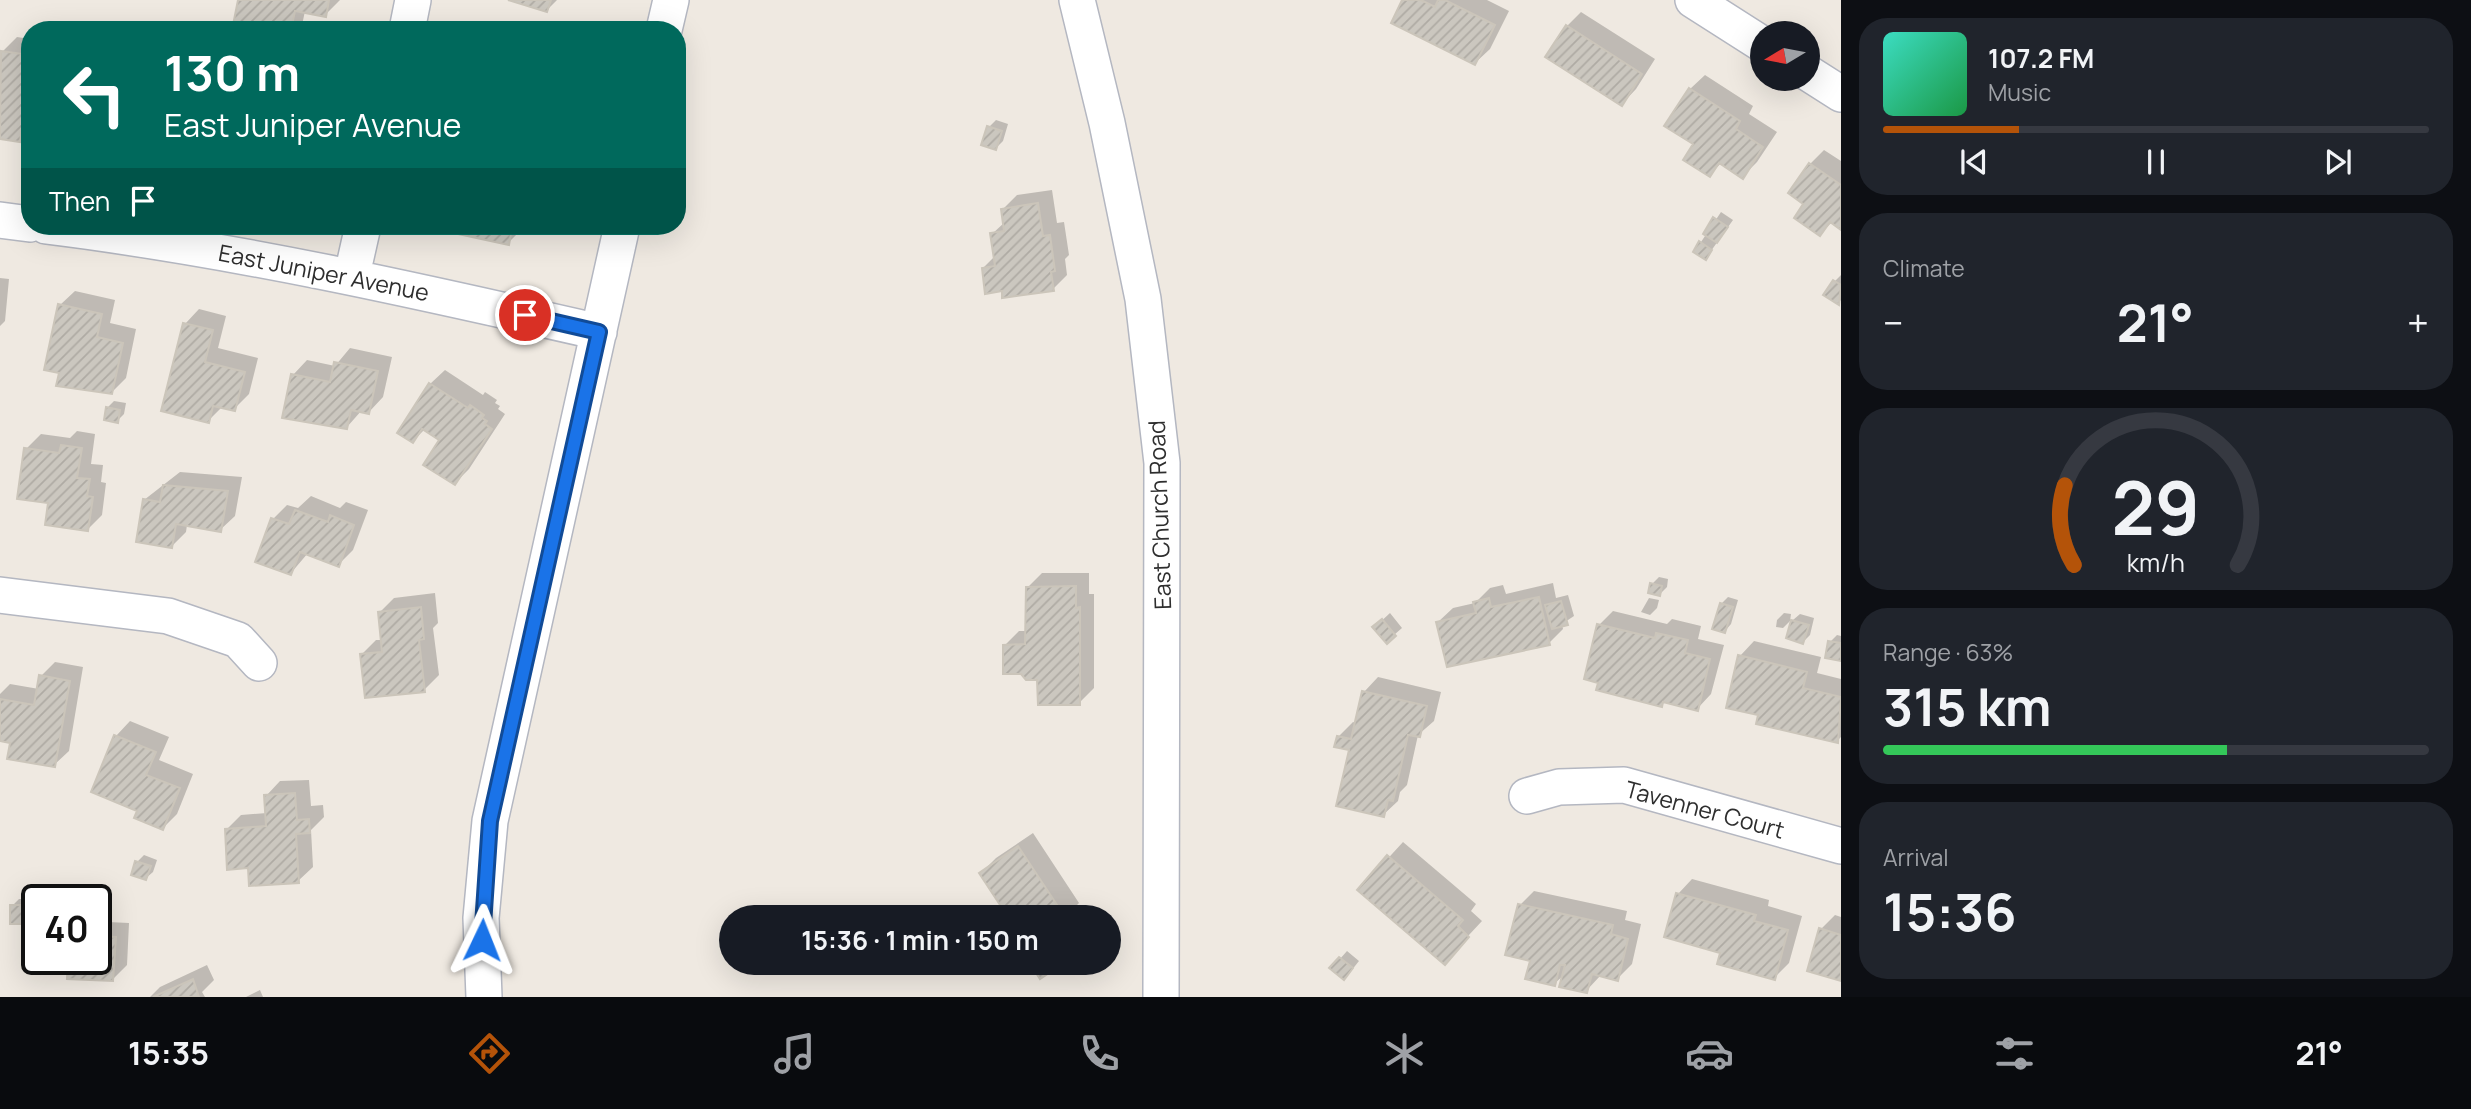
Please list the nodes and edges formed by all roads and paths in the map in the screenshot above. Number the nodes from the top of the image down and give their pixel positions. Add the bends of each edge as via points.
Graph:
1 (413, 0) edge
2 (671, 0) edge
3 (1077, 0) edge
4 (1693, 0) edge
5 (409, 21) edge
6 (666, 21) edge
7 (1750, 36) edge
8 (1820, 81) edge
9 (1841, 94) edge
10 (0, 220) edge
11 (21, 223) edge
12 (123, 235) edge
13 (361, 235) edge
14 (620, 235) edge
15 (352, 275) junction
16 (599, 332) junction
17 (0, 595) edge
18 (259, 663) dead end
19 (1527, 796) dead end
20 (1841, 846) edge
21 (484, 997) edge
22 (1161, 997) edge

1 - 5 street
2 - 6 street
3 - 22 street, East Church Road via 1143,299 1162,463
4 - 7 street
8 - 9 street
10 - 11 street
12 - 15 street, East Juniper Avenue
13 - 15 street
14 - 16 street
15 - 16 street, East Juniper Avenue
16 - 21 street via 490,821 481,918
17 - 18 street via 168,616 238,640
19 - 20 street, Tavenner Court via 1559,787 1624,785

